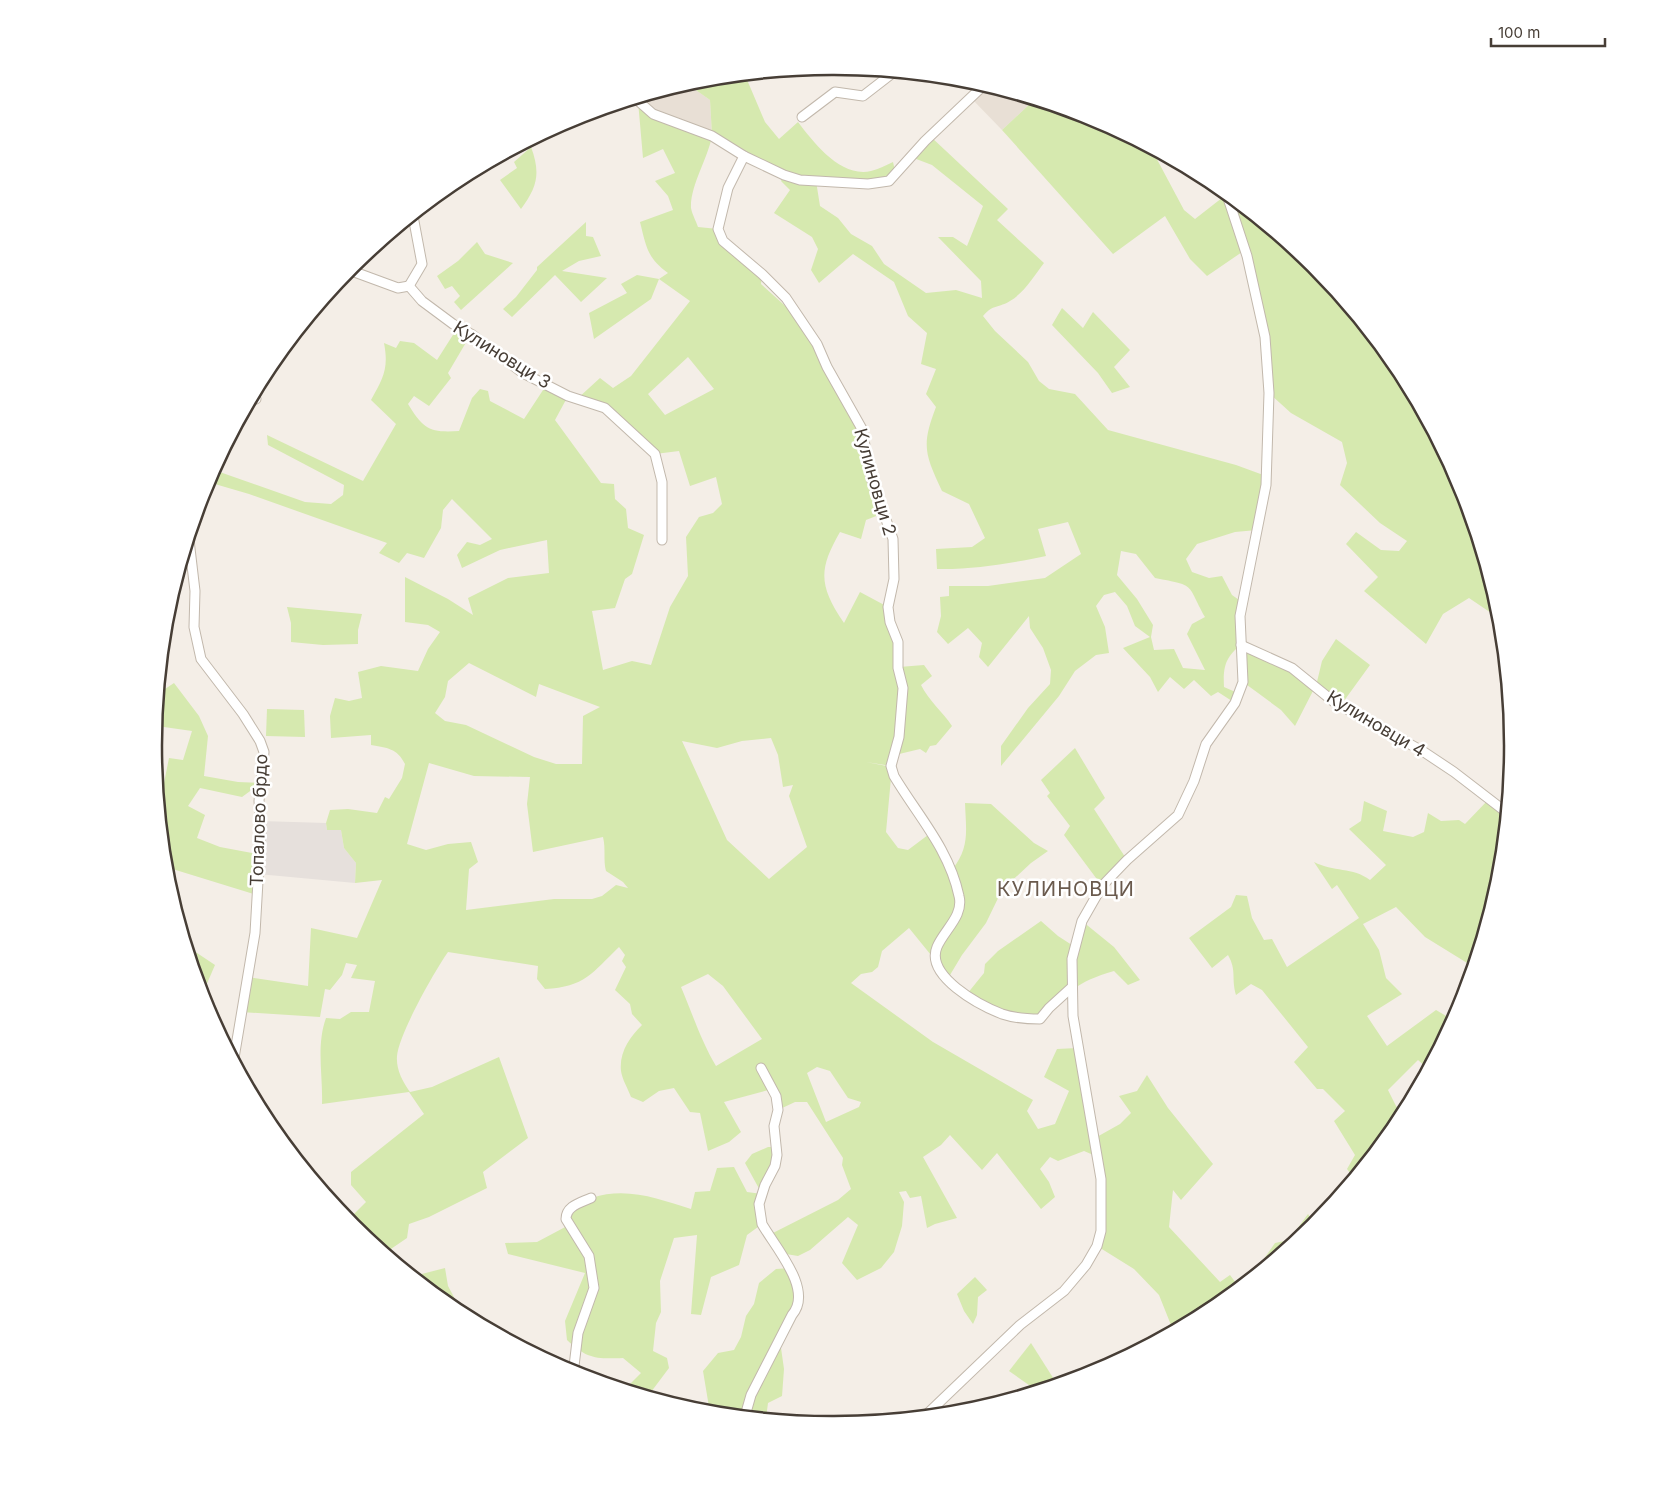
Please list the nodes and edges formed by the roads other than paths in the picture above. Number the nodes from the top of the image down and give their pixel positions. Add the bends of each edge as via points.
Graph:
1 (887, 77) edge
2 (978, 91) edge
3 (641, 104) edge
4 (802, 117) dead end
5 (744, 156) junction
6 (1231, 206) edge
7 (414, 223) edge
8 (357, 273) edge
9 (409, 286) junction
10 (662, 540) dead end
11 (191, 554) edge
12 (1241, 645) junction
13 (1500, 808) edge
14 (1072, 987) junction
15 (236, 1049) edge
16 (761, 1068) dead end
17 (590, 1198) dead end
18 (574, 1364) edge
19 (933, 1408) edge
20 (747, 1410) edge

1 - 4 street via 863,96 835,92
2 - 5 street via 889,181 868,184 800,180
3 - 5 street via 653,114 712,136
5 - 14 street, Кулиновци 2 via 728,188 718,229 723,241 786,298 817,344 862,429 870,478 893,539 894,579 888,607 898,642 898,668 903,688 899,737 891,766 899,785 940,845 960,898 958,912 937,946 934,960 947,980 1003,1014 1040,1019
6 - 12 street via 1247,256 1265,337 1269,392 1266,485 1240,616
7 - 9 street via 422,264
8 - 9 street via 398,288
9 - 10 street, Кулиновци 3 via 422,301 452,324 471,334 523,373 568,396 605,408 655,454 662,482
11 - 15 street, Топалово брдо via 195,591 194,627 200,659 243,714 264,752 259,801 261,829 255,933
12 - 13 street, Кулиновци 4 via 1292,668 1334,702 1424,752
12 - 14 street via 1243,682 1240,694 1210,737 1186,802 1169,824 1126,860 1102,886 1082,921 1072,960
14 - 19 street via 1078,1048 1101,1179 1097,1246 1064,1291 1020,1325
16 - 20 street via 776,1096 778,1110 774,1126 775,1166 759,1204 762,1224 798,1284 800,1300 799,1308 792,1315 751,1395
17 - 18 street via 570,1208 566,1215 589,1256 594,1288 578,1333

